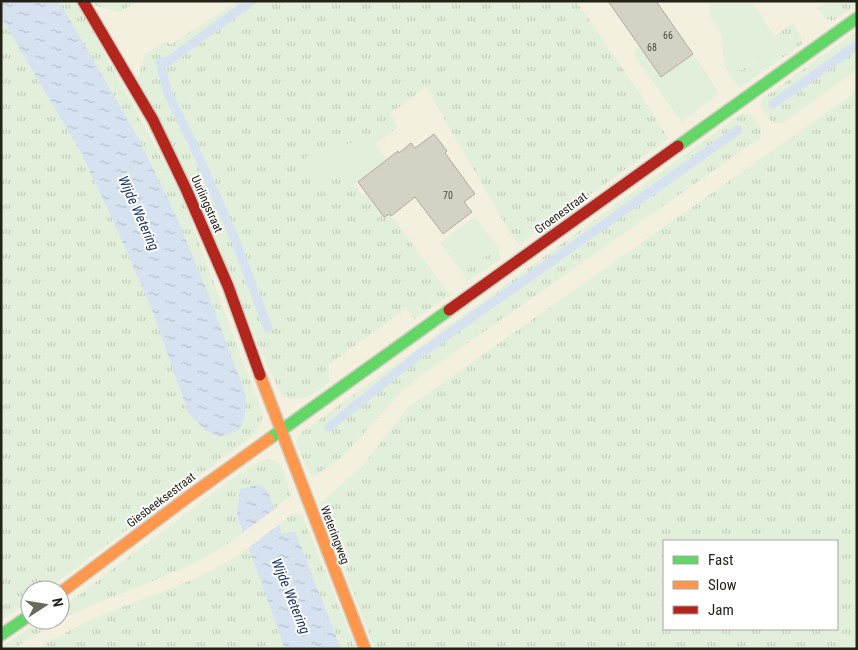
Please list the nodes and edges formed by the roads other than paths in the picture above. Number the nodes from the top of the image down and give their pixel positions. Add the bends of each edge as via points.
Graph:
1 (83, 1) edge
2 (857, 18) edge
3 (280, 431) junction
4 (70, 586) edge
5 (20, 622) edge
6 (1, 635) edge
7 (364, 649) edge

1 - 3 street, Uurlingstraat via 153,120 186,189 228,286
2 - 3 street, Groenestraat
3 - 4 street, Giesbeeksestraat
3 - 7 street, Weteringweg
5 - 6 street

